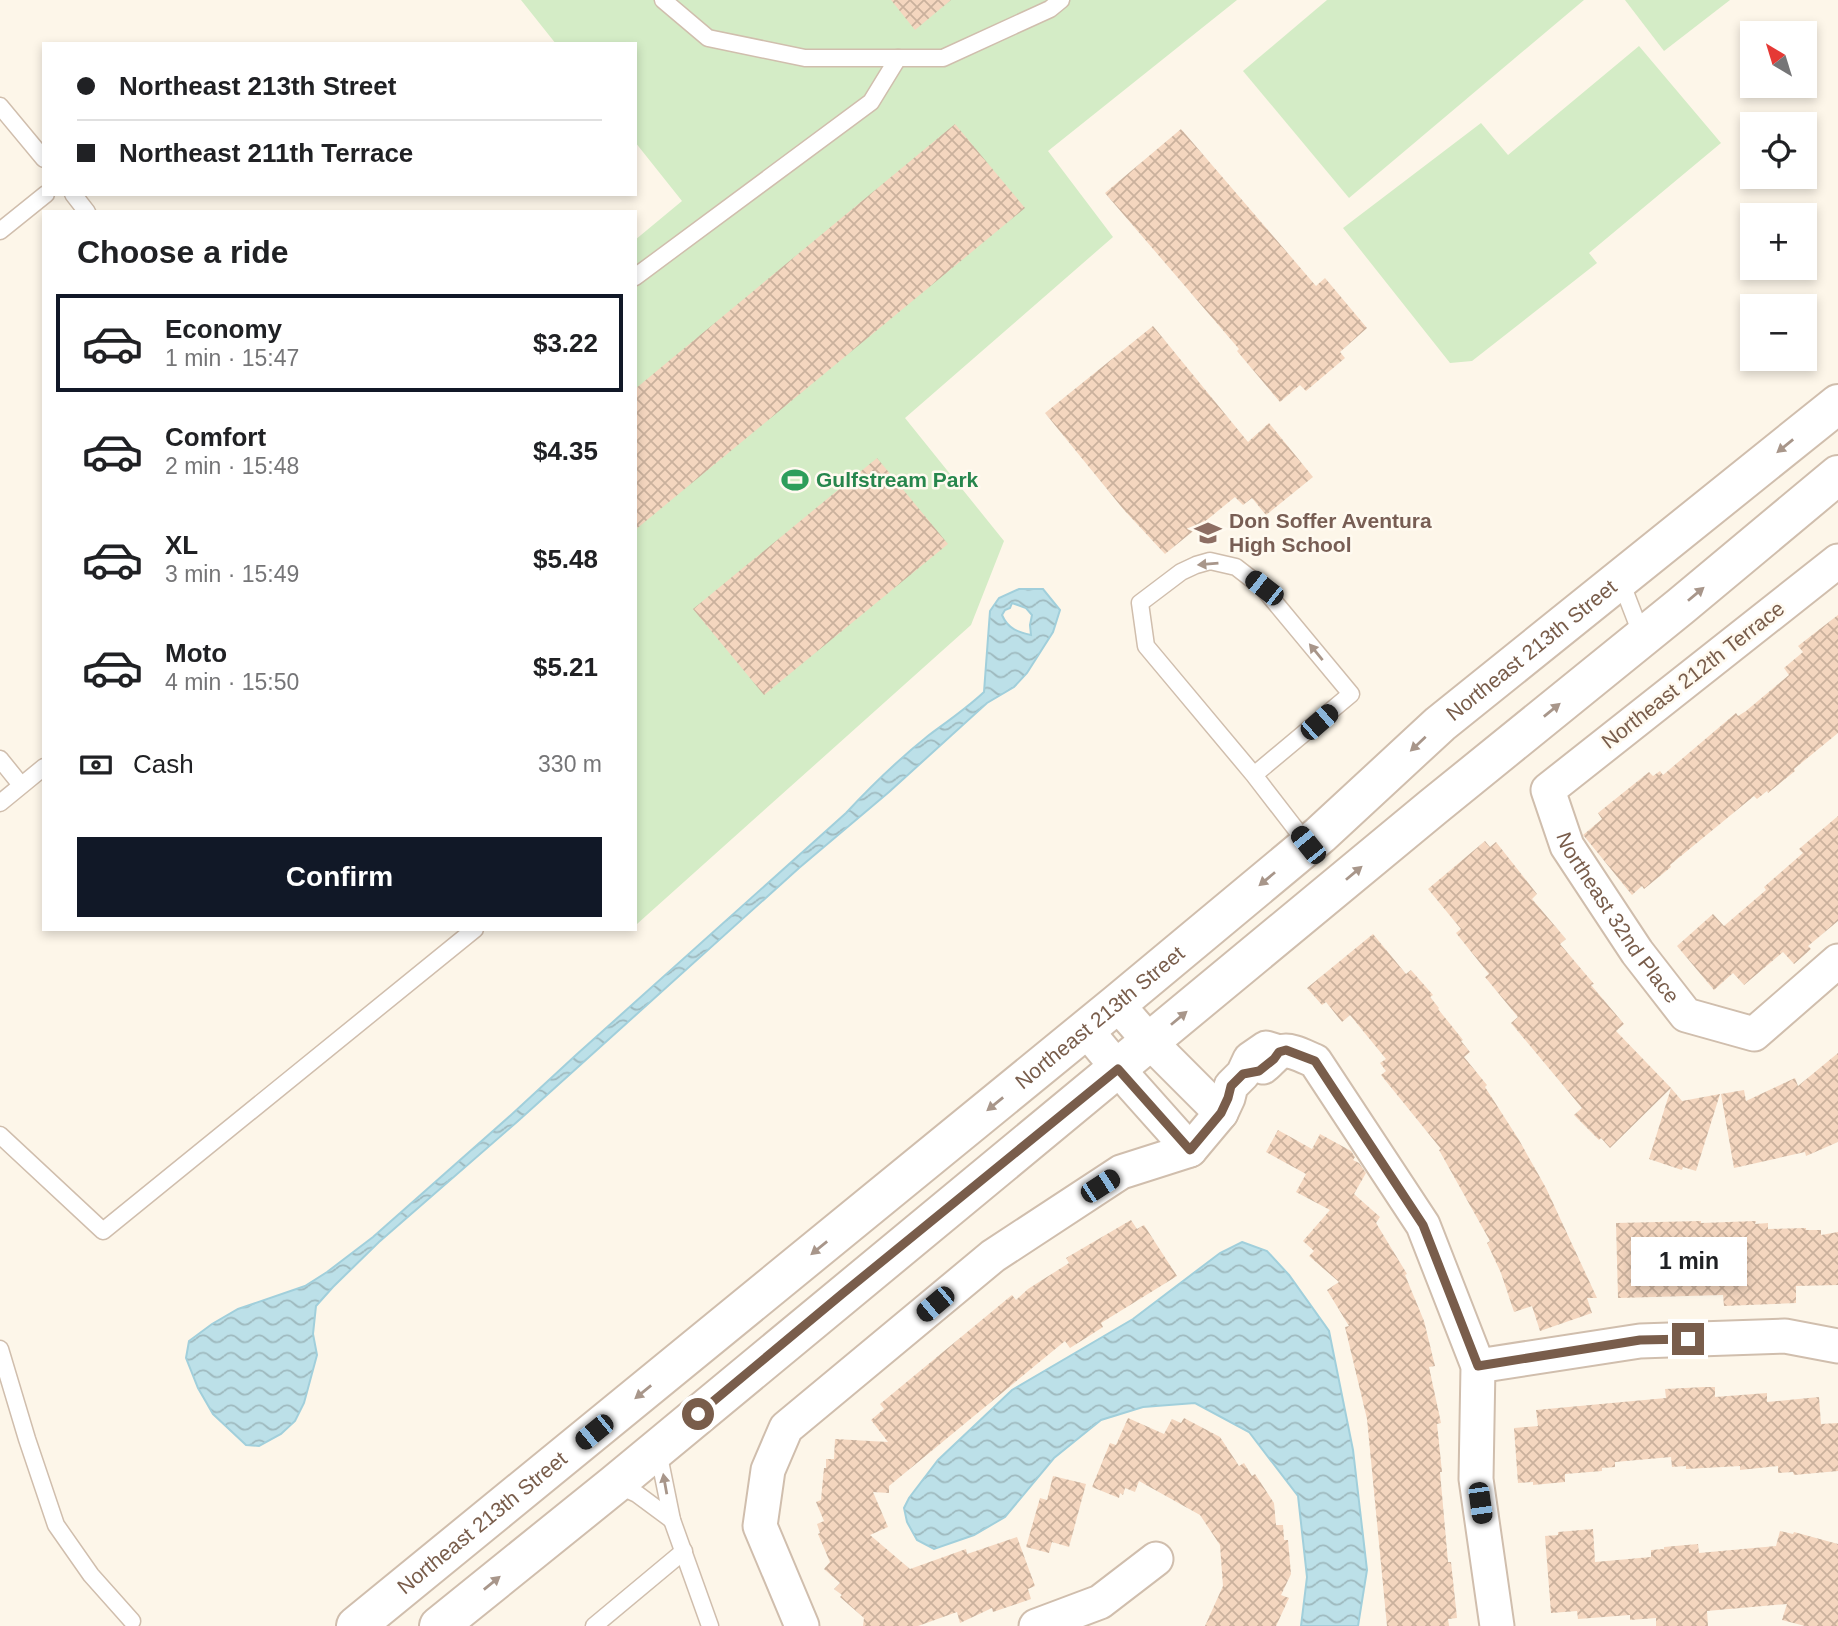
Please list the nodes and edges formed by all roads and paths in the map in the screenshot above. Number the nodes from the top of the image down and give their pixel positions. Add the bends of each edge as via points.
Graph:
1 (663, 0) edge
2 (1061, 0) edge
3 (898, 58) junction
4 (0, 106) edge
5 (42, 157) edge
6 (44, 196) edge
7 (75, 196) edge
8 (85, 210) edge
9 (0, 231) edge
10 (637, 276) edge
11 (1838, 404) edge
12 (1838, 475) edge
13 (1838, 561) edge
14 (1620, 579) junction
15 (1643, 637) junction
16 (0, 758) edge
17 (42, 769) edge
18 (1254, 775) junction
19 (21, 785) junction
20 (1548, 790) joint
21 (0, 803) edge
22 (1308, 845) junction
23 (473, 931) edge
24 (1838, 961) edge
25 (1117, 1004) junction
26 (1086, 1030) junction
27 (1150, 1042) junction
28 (1118, 1069) junction
29 (1221, 1113) junction
30 (0, 1135) edge
31 (1190, 1150) junction
32 (1838, 1346) edge
33 (0, 1349) edge
34 (1478, 1366) junction
35 (657, 1448) junction
36 (615, 1484) junction
37 (672, 1520) junction
38 (684, 1551) junction
39 (1156, 1559) dead end
40 (135, 1624) edge
41 (356, 1626) edge
42 (439, 1626) edge
43 (594, 1626) edge
44 (710, 1626) edge
45 (802, 1626) edge
46 (1036, 1626) edge
47 (1497, 1626) edge

1 - 3 lane via 708,38 805,58
2 - 3 lane via 943,58
3 - 10 lane via 871,102
4 - 5 lane
6 - 9 lane
7 - 8 lane
11 -> 14 street, Northeast 213th Street
15 -> 12 street
13 - 20 street, Northeast 212th Terrace
14 - 15 lane
14 -> 22 street, Northeast 213th Street via 1440,724
27 -> 15 street
16 - 19 lane
17 - 19 lane
18 -> 18 lane via 1351,694 1264,588 1236,567 1210,561 1181,572 1140,603 1146,646
18 - 22 lane
19 - 21 lane
20 - 24 street, Northeast 32nd Place via 1567,846 1637,952 1686,1015 1754,1034
22 -> 25 street, Northeast 213th Street
23 - 30 lane via 103,1231
25 - 26 street, Northeast 213th Street
25 - 27 street
26 - 28 street
26 -> 41 street, Northeast 213th Street
27 - 28 street
27 - 29 street
28 - 31 street
28 - 35 street
29 - 31 street
29 - 34 street via 1231,1086 1250,1059 1266,1048 1315,1061 1423,1225
31 - 45 street via 1121,1172 993,1256 786,1428 768,1470 760,1526
32 - 34 street via 1785,1336 1640,1340
33 - 40 lane via 56,1525 91,1575
34 - 47 street via 1476,1479
35 - 36 street
37 -> 35 lane
36 - 37 lane
42 -> 36 street
37 - 38 lane
38 - 43 lane
38 - 44 lane
39 - 46 street via 1100,1602

